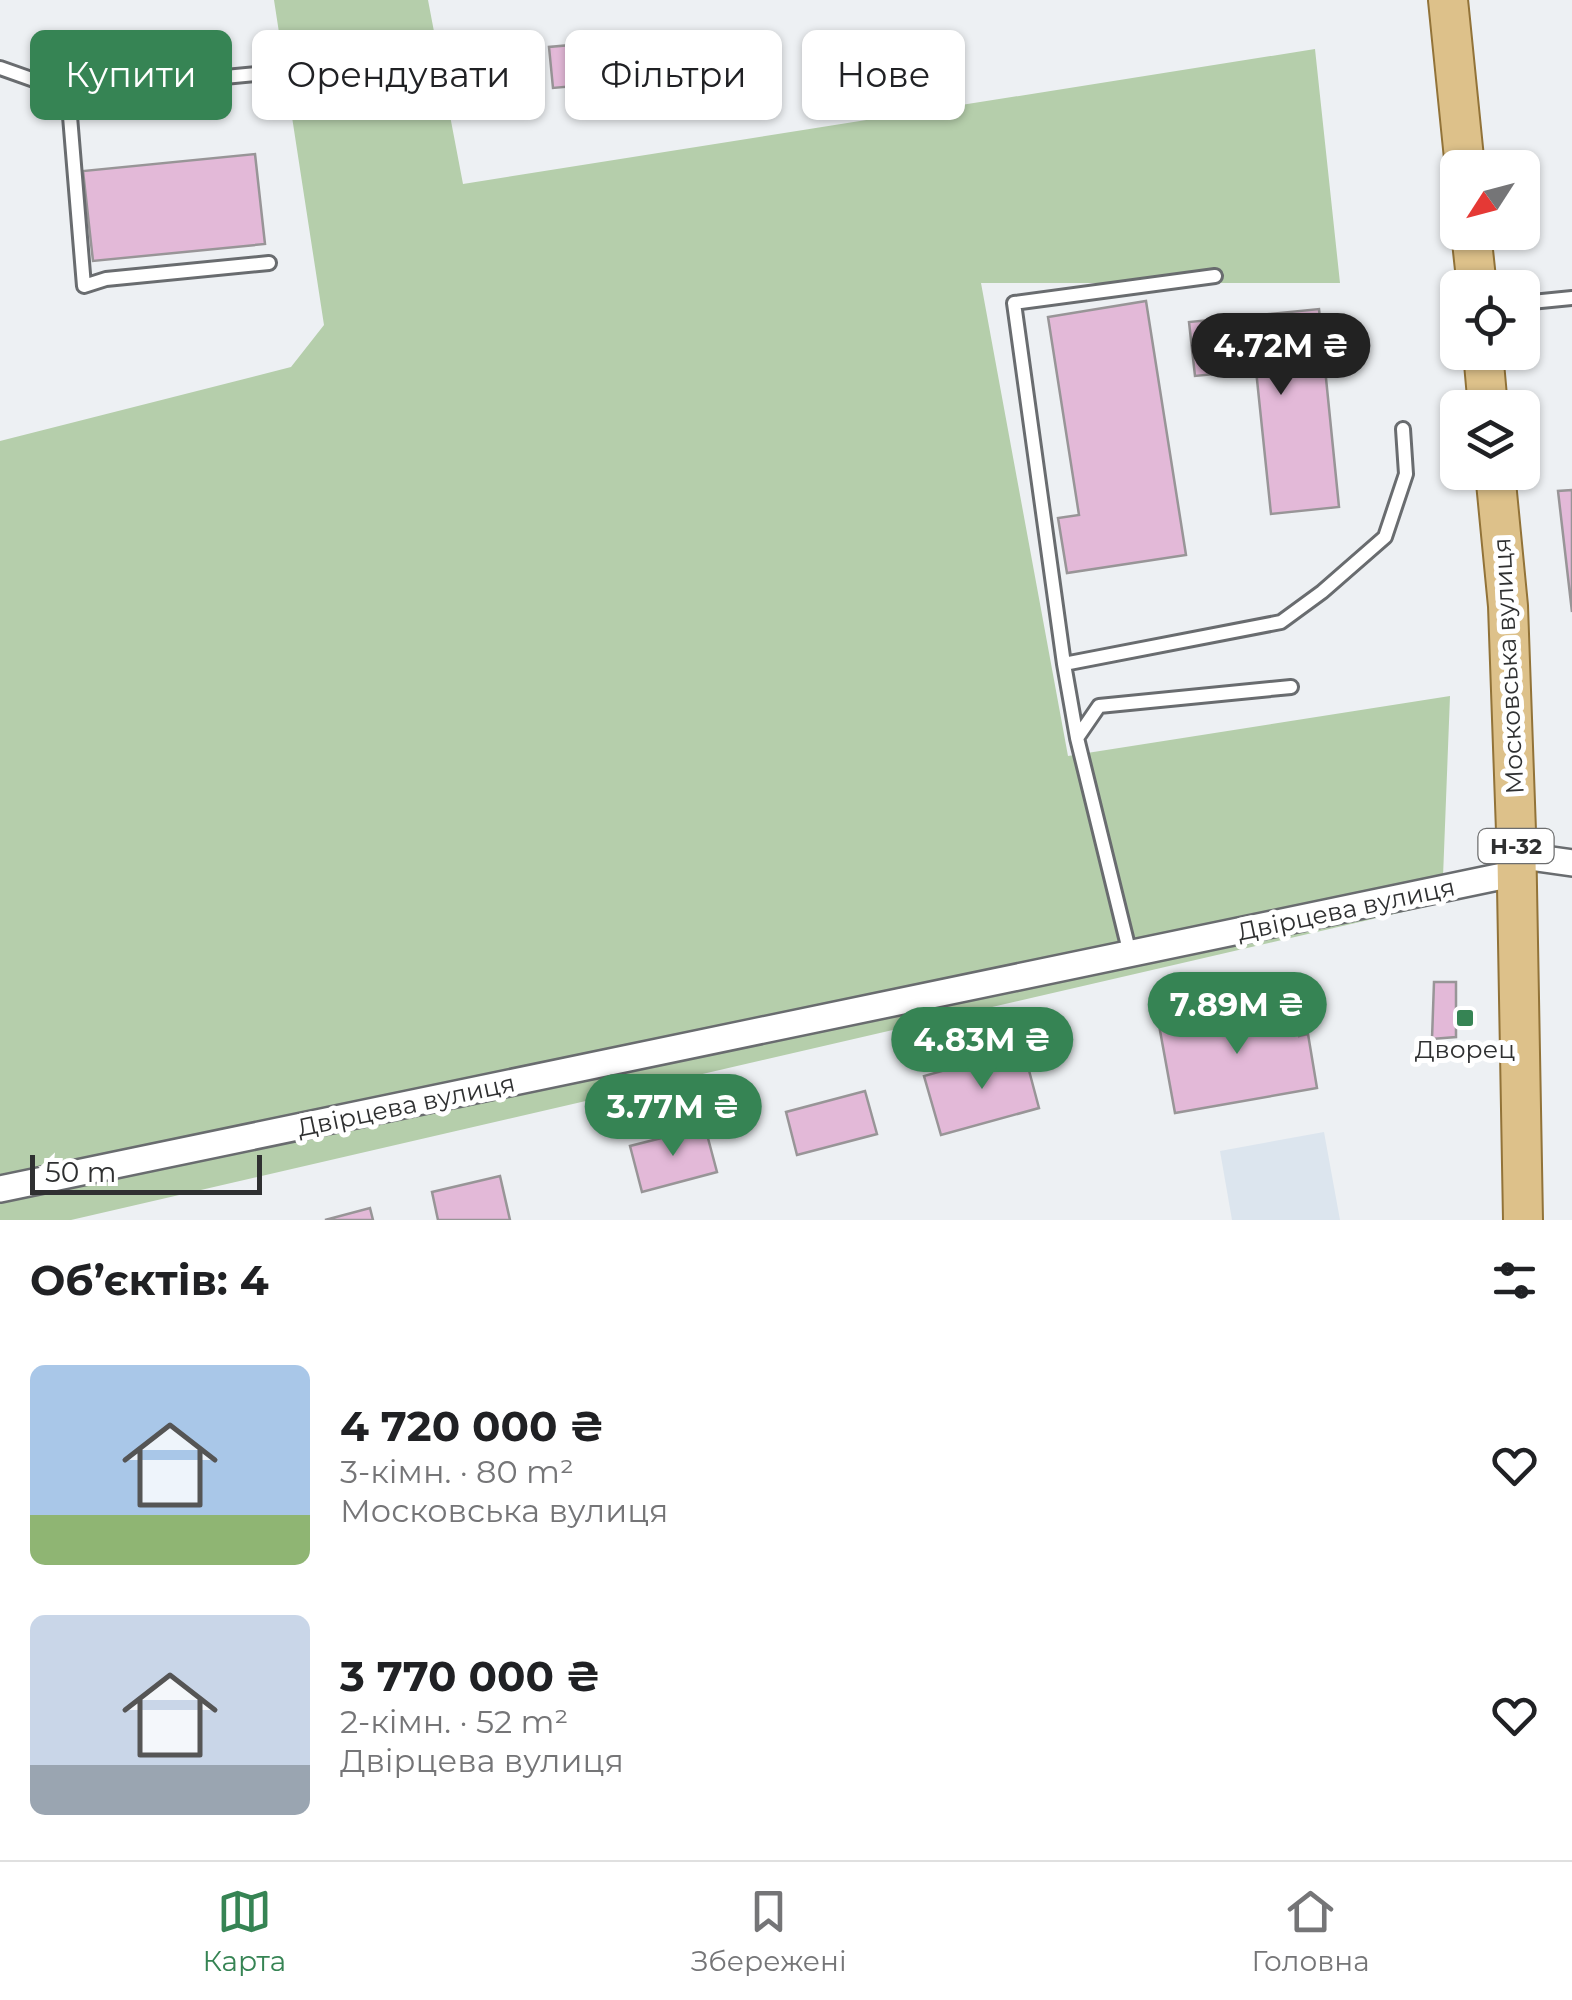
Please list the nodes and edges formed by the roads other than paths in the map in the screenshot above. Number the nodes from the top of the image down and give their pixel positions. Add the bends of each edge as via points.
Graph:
1 (1448, 0) edge
2 (0, 68) edge
3 (30, 79) edge
4 (70, 120) edge
5 (1463, 150) edge
6 (270, 263) dead end
7 (1216, 276) dead end
8 (1572, 298) edge
9 (1540, 301) edge
10 (1403, 428) dead end
11 (1497, 490) edge
12 (1064, 664) junction
13 (1291, 687) dead end
14 (1078, 738) junction
15 (1572, 862) edge
16 (1517, 864) junction
17 (1130, 954) junction
18 (0, 1189) edge
19 (1527, 1217) edge

1 - 5 main road
2 - 3 lane
4 - 6 lane via 84,286
7 - 12 lane via 1014,304
8 - 9 lane
10 - 12 lane via 1406,474 1384,537 1280,622
11 - 16 main road, Московська вулиця / Н-32
12 - 14 lane
13 - 14 lane via 1099,706
14 - 17 lane
15 - 16 street, Двірцева вулиця
16 - 17 street, Двірцева вулиця
16 - 19 main road, Московська вулиця / Н-32
17 - 18 street, Двірцева вулиця

